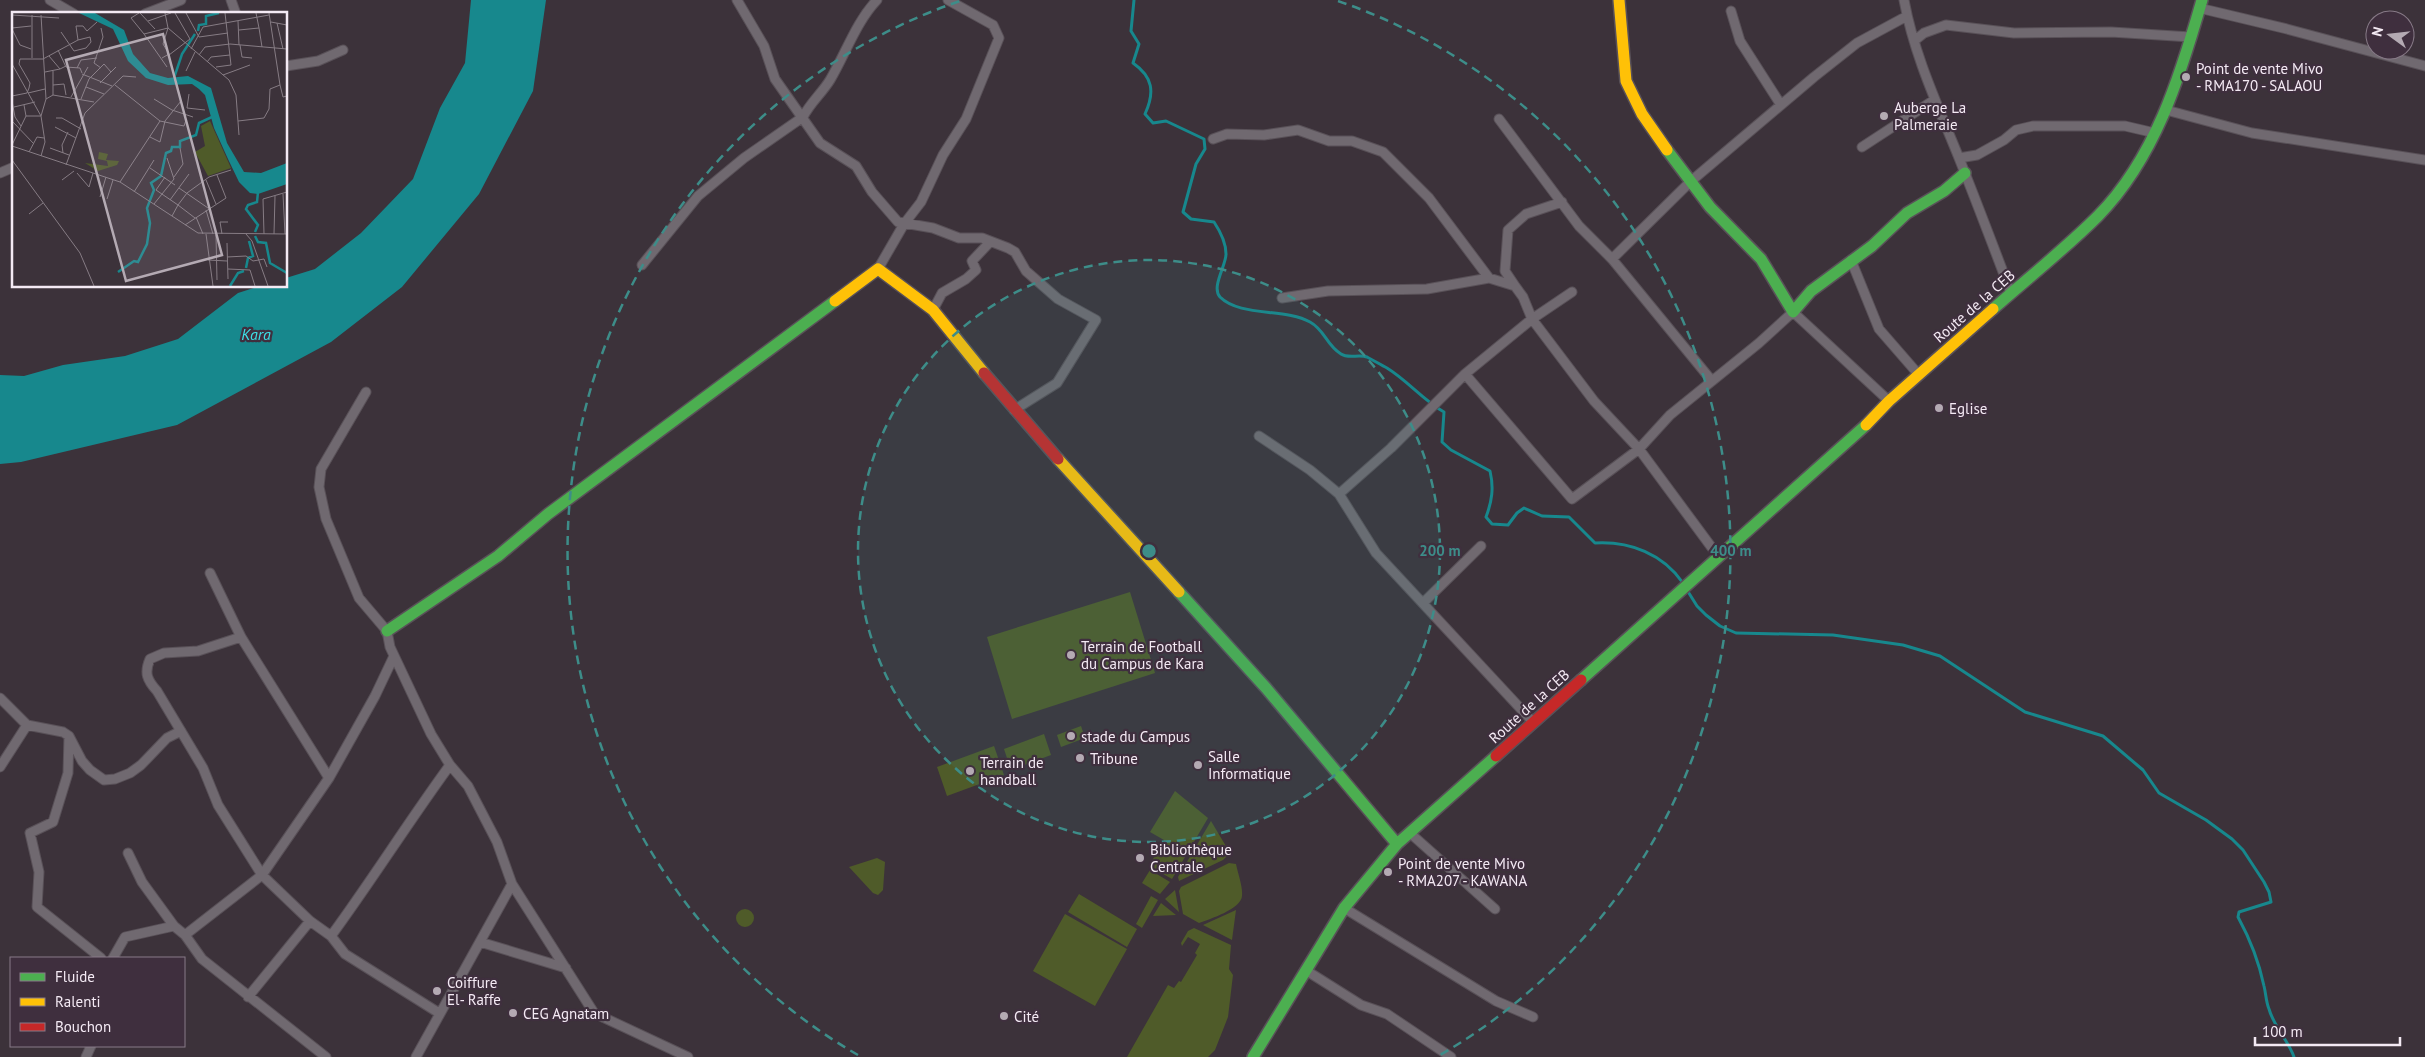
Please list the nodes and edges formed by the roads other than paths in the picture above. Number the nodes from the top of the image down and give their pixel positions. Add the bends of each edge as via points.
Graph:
1 (50, 0) edge
2 (181, 0) edge
3 (231, 0) edge
4 (737, 0) edge
5 (878, 0) edge
6 (948, 0) edge
7 (1619, 0) edge
8 (1904, 0) edge
9 (2200, 4) edge
10 (1731, 11) dead end
11 (71, 12) edge
12 (150, 12) edge
13 (235, 12) edge
14 (1906, 16) junction
15 (2191, 37) junction
16 (1914, 40) junction
17 (343, 50) dead end
18 (288, 66) edge
19 (2425, 66) edge
20 (1934, 100) junction
21 (1781, 105) junction
22 (2166, 110) junction
23 (803, 117) junction
24 (1499, 119) dead end
25 (2155, 132) junction
26 (1213, 138) dead end
27 (1862, 147) dead end
28 (1959, 158) junction
29 (2425, 160) edge
30 (12, 168) edge
31 (0, 173) edge
32 (1965, 173) junction
33 (1690, 182) junction
34 (1562, 202) junction
35 (904, 224) junction
36 (990, 242) junction
37 (1612, 259) junction
38 (1851, 260) junction
39 (642, 266) dead end
40 (878, 268) junction
41 (1489, 278) junction
42 (1515, 286) junction
43 (1572, 292) dead end
44 (2011, 294) junction
45 (1282, 298) dead end
46 (933, 310) junction
47 (1794, 312) junction
48 (1532, 319) junction
49 (1465, 374) junction
50 (1919, 374) junction
51 (1712, 381) junction
52 (366, 392) dead end
53 (1889, 401) junction
54 (1014, 410) junction
55 (1259, 436) dead end
56 (1639, 448) junction
57 (1339, 494) junction
58 (1481, 546) dead end
59 (1718, 556) junction
60 (210, 573) dead end
61 (1423, 603) junction
62 (388, 631) junction
63 (241, 637) junction
64 (394, 656) junction
65 (0, 698) edge
66 (1533, 722) junction
67 (27, 725) junction
68 (181, 731) junction
69 (69, 736) junction
70 (450, 765) junction
71 (0, 767) edge
72 (329, 778) junction
73 (1410, 833) junction
74 (1397, 844) junction
75 (128, 853) dead end
76 (262, 875) junction
77 (512, 884) junction
78 (1344, 908) junction
79 (1495, 909) dead end
80 (310, 920) junction
81 (174, 926) junction
82 (185, 935) junction
83 (331, 936) junction
84 (480, 942) junction
85 (100, 957) edge
86 (114, 957) edge
87 (566, 968) junction
88 (1307, 971) junction
89 (248, 998) junction
90 (439, 1013) junction
91 (1533, 1017) dead end
92 (326, 1057) edge
93 (416, 1057) edge
94 (688, 1057) edge
95 (1253, 1057) edge
96 (1451, 1057) edge

1 - 11 street
2 - 12 street
3 - 13 street
4 - 23 street via 764,46 775,79
5 - 23 street via 866,12 830,80
6 - 35 street via 993,25 999,38 966,119 943,155 921,202
7 - 33 street via 1626,81 1642,114
8 - 14 street
9 - 15 street, Route de la CEB
9 - 19 street
10 - 21 street via 1740,41
14 - 16 street
14 - 21 street via 1858,44
15 - 16 street via 2111,32 2014,33 1946,25
15 - 22 street, Route de la CEB
16 - 20 street
17 - 18 street via 318,61
20 - 27 street
20 - 28 street
21 - 33 street
22 - 25 street, Route de la CEB
22 - 29 street via 2252,133
23 - 35 street via 820,143 856,166 872,192 898,222
23 - 39 street via 744,158 698,196
24 - 34 street
25 - 28 street via 2125,126 2033,126 2016,130 1977,155
25 - 44 street, Route de la CEB via 2126,183 2098,216
26 - 41 street via 1227,134 1264,136 1298,130 1329,141 1352,141 1383,152 1429,198
28 - 32 street
30 - 31 street
32 - 38 street via 1944,192 1907,213 1872,246
32 - 44 street
33 - 37 street
33 - 47 street via 1761,259
34 - 37 street via 1579,226
34 - 42 street via 1526,214 1508,230 1505,271
35 - 36 street
35 - 40 street
36 - 46 street via 972,261 976,270 966,280 942,293
36 - 54 street via 1015,252 1026,271 1058,299 1096,320 1057,383
37 - 51 street
38 - 47 street via 1811,291
38 - 50 street via 1879,329
40 - 46 street
40 - 62 street via 548,514 498,556
41 - 42 street
41 - 45 street via 1427,289 1328,291
42 - 48 street via 1524,297
43 - 48 street
44 - 50 street, Route de la CEB
46 - 54 street
47 - 51 street
47 - 53 street
48 - 49 street
48 - 56 street via 1594,401
49 - 56 street via 1572,499
49 - 57 street via 1391,448
50 - 53 street, Route de la CEB
51 - 56 street via 1670,415
52 - 62 street via 321,469 319,486 326,518 360,598
53 - 59 street, Route de la CEB
54 - 74 street via 1266,688
55 - 57 street
56 - 59 street
57 - 61 street via 1376,553
58 - 61 street
59 - 66 street, Route de la CEB
60 - 63 street
61 - 66 street
62 - 64 street
63 - 68 street via 198,651 164,653 150,659 146,669 148,680
63 - 72 street
64 - 70 street via 431,734
64 - 72 street
65 - 67 street
66 - 73 street, Route de la CEB
67 - 69 street
67 - 71 street
68 - 69 street via 167,738 130,773 104,780 82,761
68 - 76 street via 203,768 218,806
69 - 85 street via 68,773 53,822 30,833 40,872 37,907
70 - 77 street via 472,794 497,842
70 - 83 street
72 - 76 street
73 - 74 street, Route de la CEB
73 - 79 street
74 - 78 street, Route de la CEB
75 - 81 street via 142,882
76 - 80 street
76 - 82 street
77 - 84 street
77 - 87 street
78 - 88 street, Route de la CEB
78 - 91 street via 1496,1001
80 - 83 street
80 - 89 street
81 - 82 street
81 - 86 street via 125,937
82 - 89 street via 202,959
83 - 90 street via 345,954
84 - 87 street
84 - 90 street
87 - 94 street via 594,1013
88 - 95 street, Route de la CEB
88 - 96 street via 1362,1005 1387,1014
89 - 92 street
90 - 93 street

